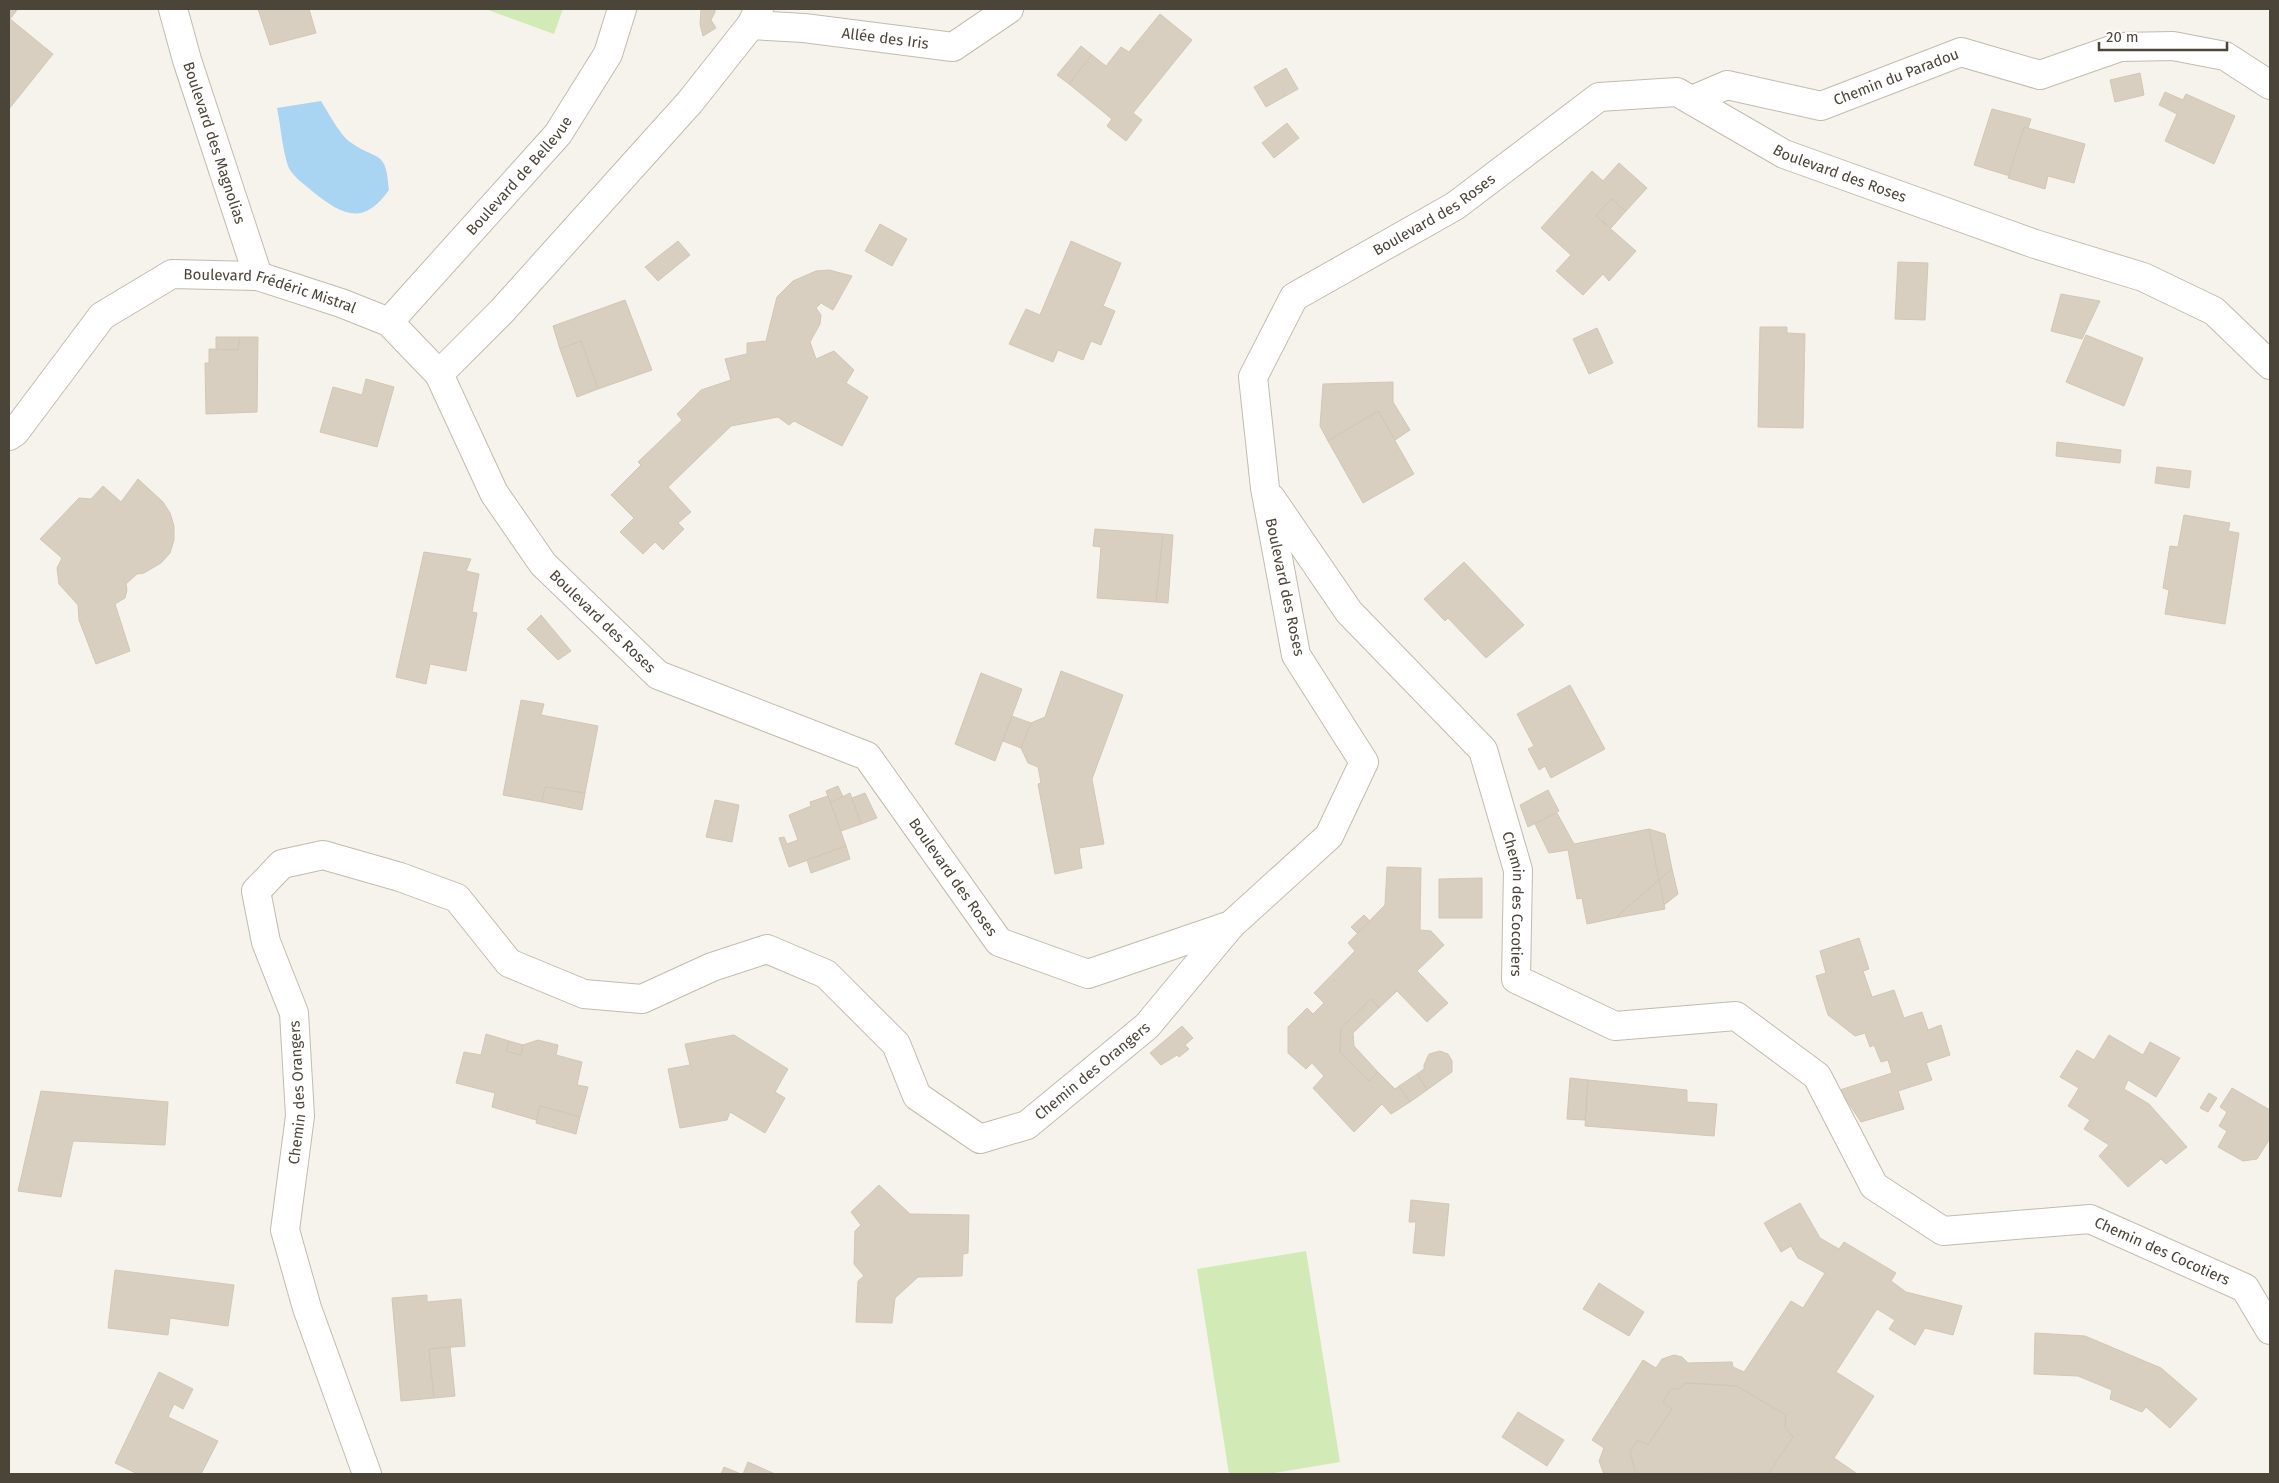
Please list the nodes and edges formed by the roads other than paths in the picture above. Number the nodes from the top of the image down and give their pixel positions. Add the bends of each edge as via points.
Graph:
1 (172, 9) edge
2 (622, 9) edge
3 (1009, 9) edge
4 (755, 17) edge
5 (2270, 85) edge
6 (1692, 100) junction
7 (258, 276) junction
8 (389, 322) junction
9 (2270, 366) edge
10 (439, 374) junction
11 (9, 436) edge
12 (1265, 488) junction
13 (1231, 925) junction
14 (2270, 1330) edge
15 (367, 1474) edge

1 - 7 street, Boulevard des Magnolias
2 - 8 street, Boulevard de Bellevue via 608,54 558,134
3 - 4 street, Allée des Iris via 953,47 804,28
4 - 10 street via 690,102 502,311
5 - 6 street, Chemin du Paradou via 2225,56 2173,46 2120,47 2040,75 1961,52 1821,106 1726,85
6 - 9 street, Boulevard des Roses via 1784,154 2034,244 2143,277 2214,311
6 - 12 street, Boulevard des Roses via 1677,92 1599,97 1455,206 1294,297 1253,377
7 - 8 street, Boulevard Frédéric Mistral
7 - 11 street, Boulevard Frédéric Mistral via 172,274 102,316
8 - 10 street, Boulevard des Roses
10 - 13 street, Boulevard des Roses via 494,493 543,564 658,675 866,756 999,942 1088,974
12 - 13 street, Boulevard des Roses via 1296,655 1364,762 1329,836
12 - 14 street, Chemin des Cocotiers via 1349,612 1484,750 1518,870 1516,979 1615,1026 1736,1016 1817,1076 1874,1186 1943,1231 2090,1219 2245,1288
13 - 15 street, Chemin des Orangers via 1147,1026 1027,1125 980,1139 917,1096 896,1044 826,974 767,949 712,966 642,999 584,994 510,963 457,898 400,877 323,855 282,864 256,891 266,942 294,1013 300,1116 285,1230 308,1308

